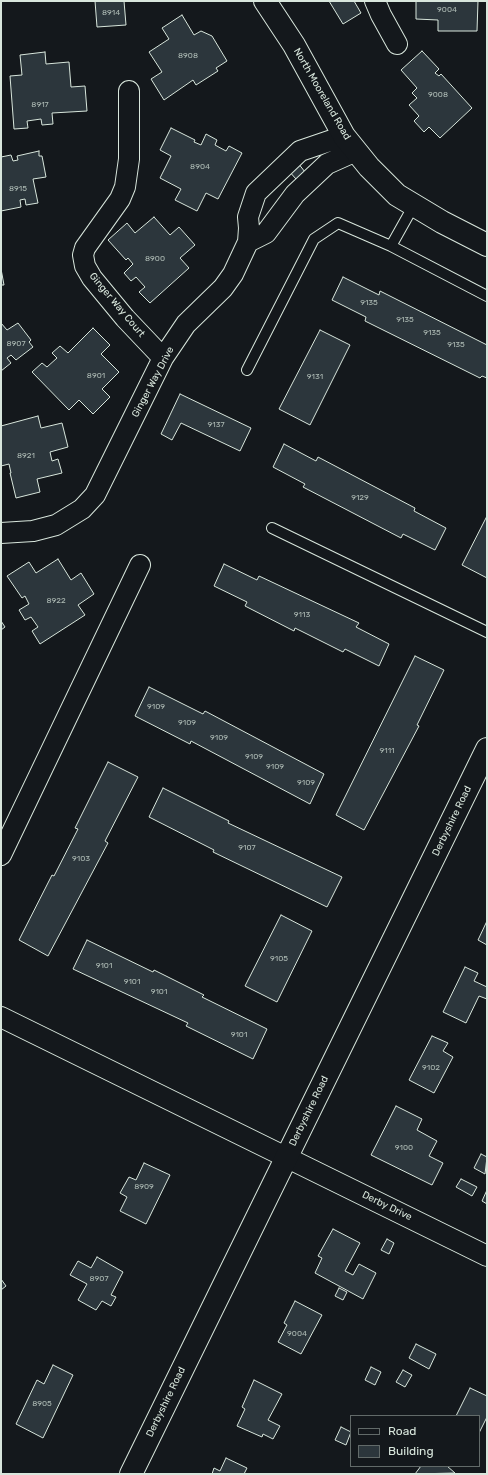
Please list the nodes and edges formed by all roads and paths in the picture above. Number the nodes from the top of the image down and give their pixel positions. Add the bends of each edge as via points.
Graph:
1 (265, 1) edge
2 (376, 1) edge
3 (397, 44) dead end
4 (129, 91) dead end
5 (350, 143) junction
6 (414, 205) junction
7 (248, 242) junction
8 (487, 245) edge
9 (391, 246) junction
10 (487, 296) edge
11 (163, 358) junction
12 (247, 370) dead end
13 (272, 528) dead end
14 (1, 533) edge
15 (140, 565) dead end
16 (487, 632) edge
17 (487, 749) edge
18 (1, 855) edge
19 (1, 1016) edge
20 (287, 1157) junction
21 (487, 1256) edge
22 (131, 1474) edge

1 - 5 street, North Mooreland Road via 294,45
2 - 3 street
4 - 11 street, Ginger Way Court via 129,159 125,187 120,199 85,248 83,255 85,266 92,278
5 - 6 street, North Mooreland Road via 368,167 390,188
5 - 7 street via 296,194 266,234
5 - 7 street, Ginger Way Drive via 300,151 256,193 248,217
6 - 8 street, North Mooreland Road
6 - 9 lane
7 - 11 street, Ginger Way Drive via 223,288 186,324
9 - 10 lane
9 - 12 lane via 338,223 314,240
11 - 14 street, Ginger Way Drive via 96,495 82,509 56,525 33,531
13 - 16 lane
15 - 18 street
17 - 20 street, Derbyshire Road
19 - 20 street, Derby Drive
20 - 21 street, Derby Drive
20 - 22 street, Derbyshire Road

